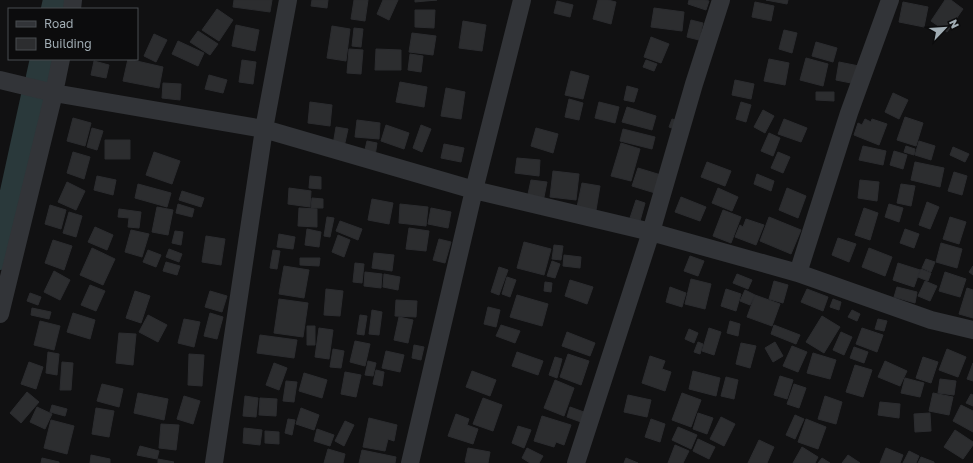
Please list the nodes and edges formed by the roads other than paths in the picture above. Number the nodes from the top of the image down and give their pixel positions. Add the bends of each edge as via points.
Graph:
1 (288, 0) edge
2 (522, 0) edge
3 (721, 0) edge
4 (890, 0) edge
5 (61, 60) edge
6 (0, 80) edge
7 (54, 92) junction
8 (264, 129) junction
9 (474, 190) junction
10 (650, 232) junction
11 (798, 272) junction
12 (0, 314) edge
13 (973, 330) edge
14 (214, 463) edge
15 (410, 463) edge
16 (576, 463) edge

1 - 8 street
2 - 9 street
3 - 10 street
4 - 11 street via 849,113
5 - 7 street
6 - 7 street
7 - 8 street
7 - 12 street
8 - 9 street
8 - 14 street
9 - 10 street
9 - 15 street
10 - 11 street
10 - 16 street
11 - 13 street via 930,320

